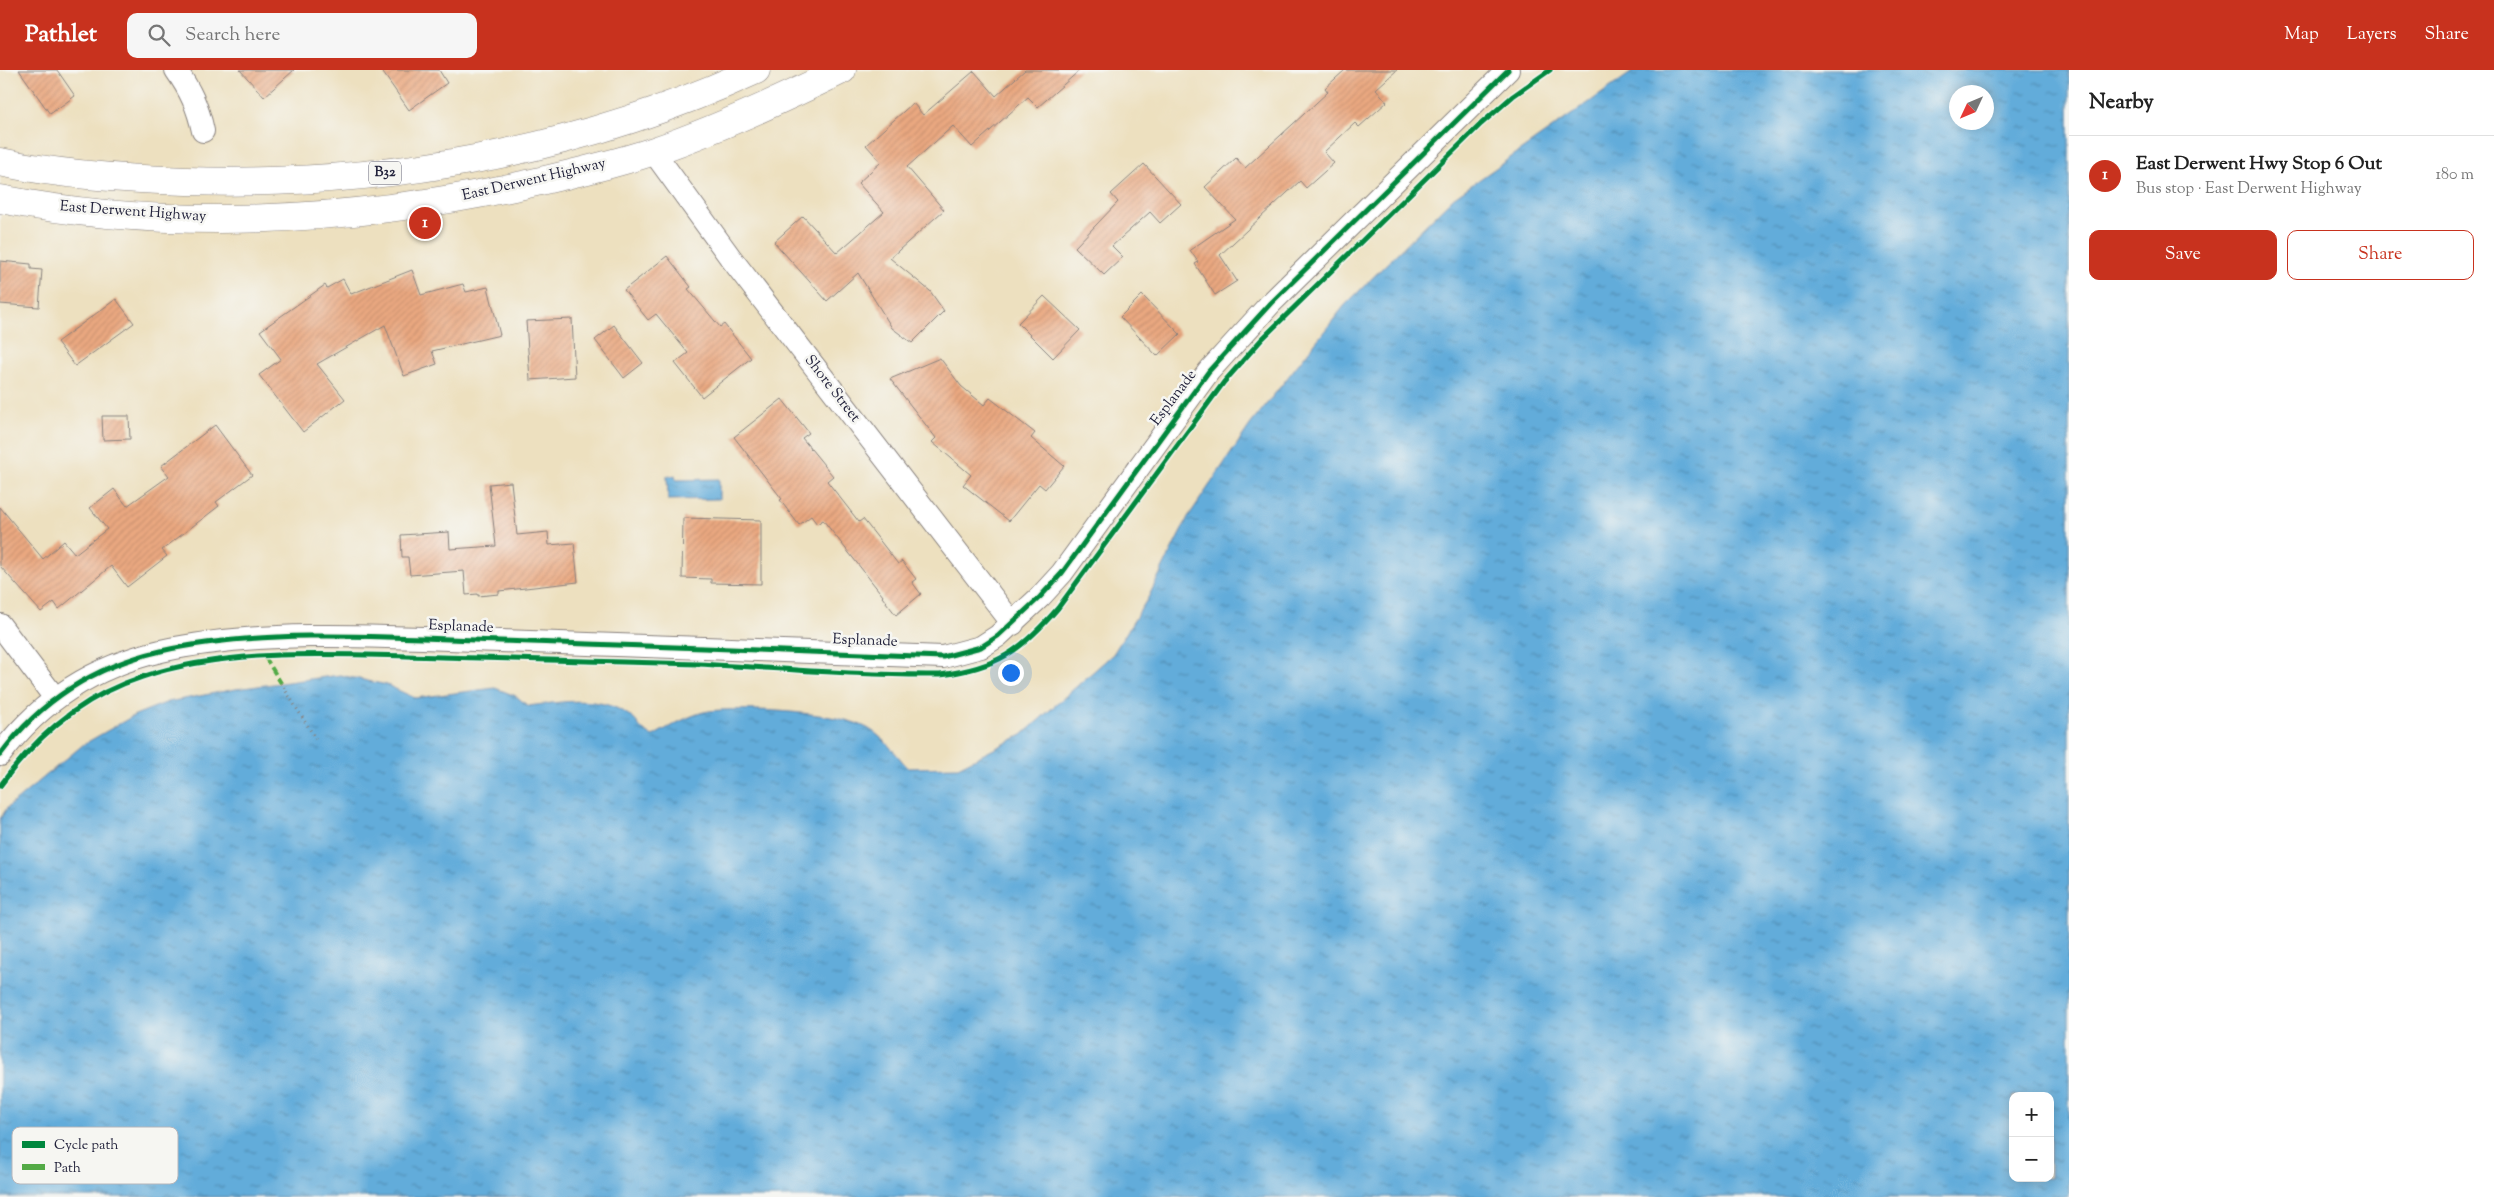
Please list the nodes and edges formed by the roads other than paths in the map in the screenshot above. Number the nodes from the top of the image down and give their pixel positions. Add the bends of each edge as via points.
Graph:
1 (176, 70) edge
2 (756, 70) edge
3 (842, 70) edge
4 (1508, 70) edge
5 (203, 131) dead end
6 (653, 151) junction
7 (0, 162) edge
8 (0, 199) edge
9 (1013, 624) junction
10 (0, 625) edge
11 (55, 698) junction
12 (0, 755) edge

1 - 5 street via 191,90
2 - 7 main road, B32 via 658,111 575,137 451,164 377,175 234,182 154,180
3 - 6 main road, East Derwent Highway / B32
4 - 9 street, Esplanade via 1239,337 1188,399 1062,573
6 - 8 main road, East Derwent Highway / B32 via 560,177 490,192 395,208 301,216 203,218 110,213
6 - 9 street, Shore Street via 730,257
9 - 11 street, Esplanade via 981,647 943,657 430,639 234,641 160,651 130,660 76,683
10 - 11 street
11 - 12 street, Esplanade via 21,729

